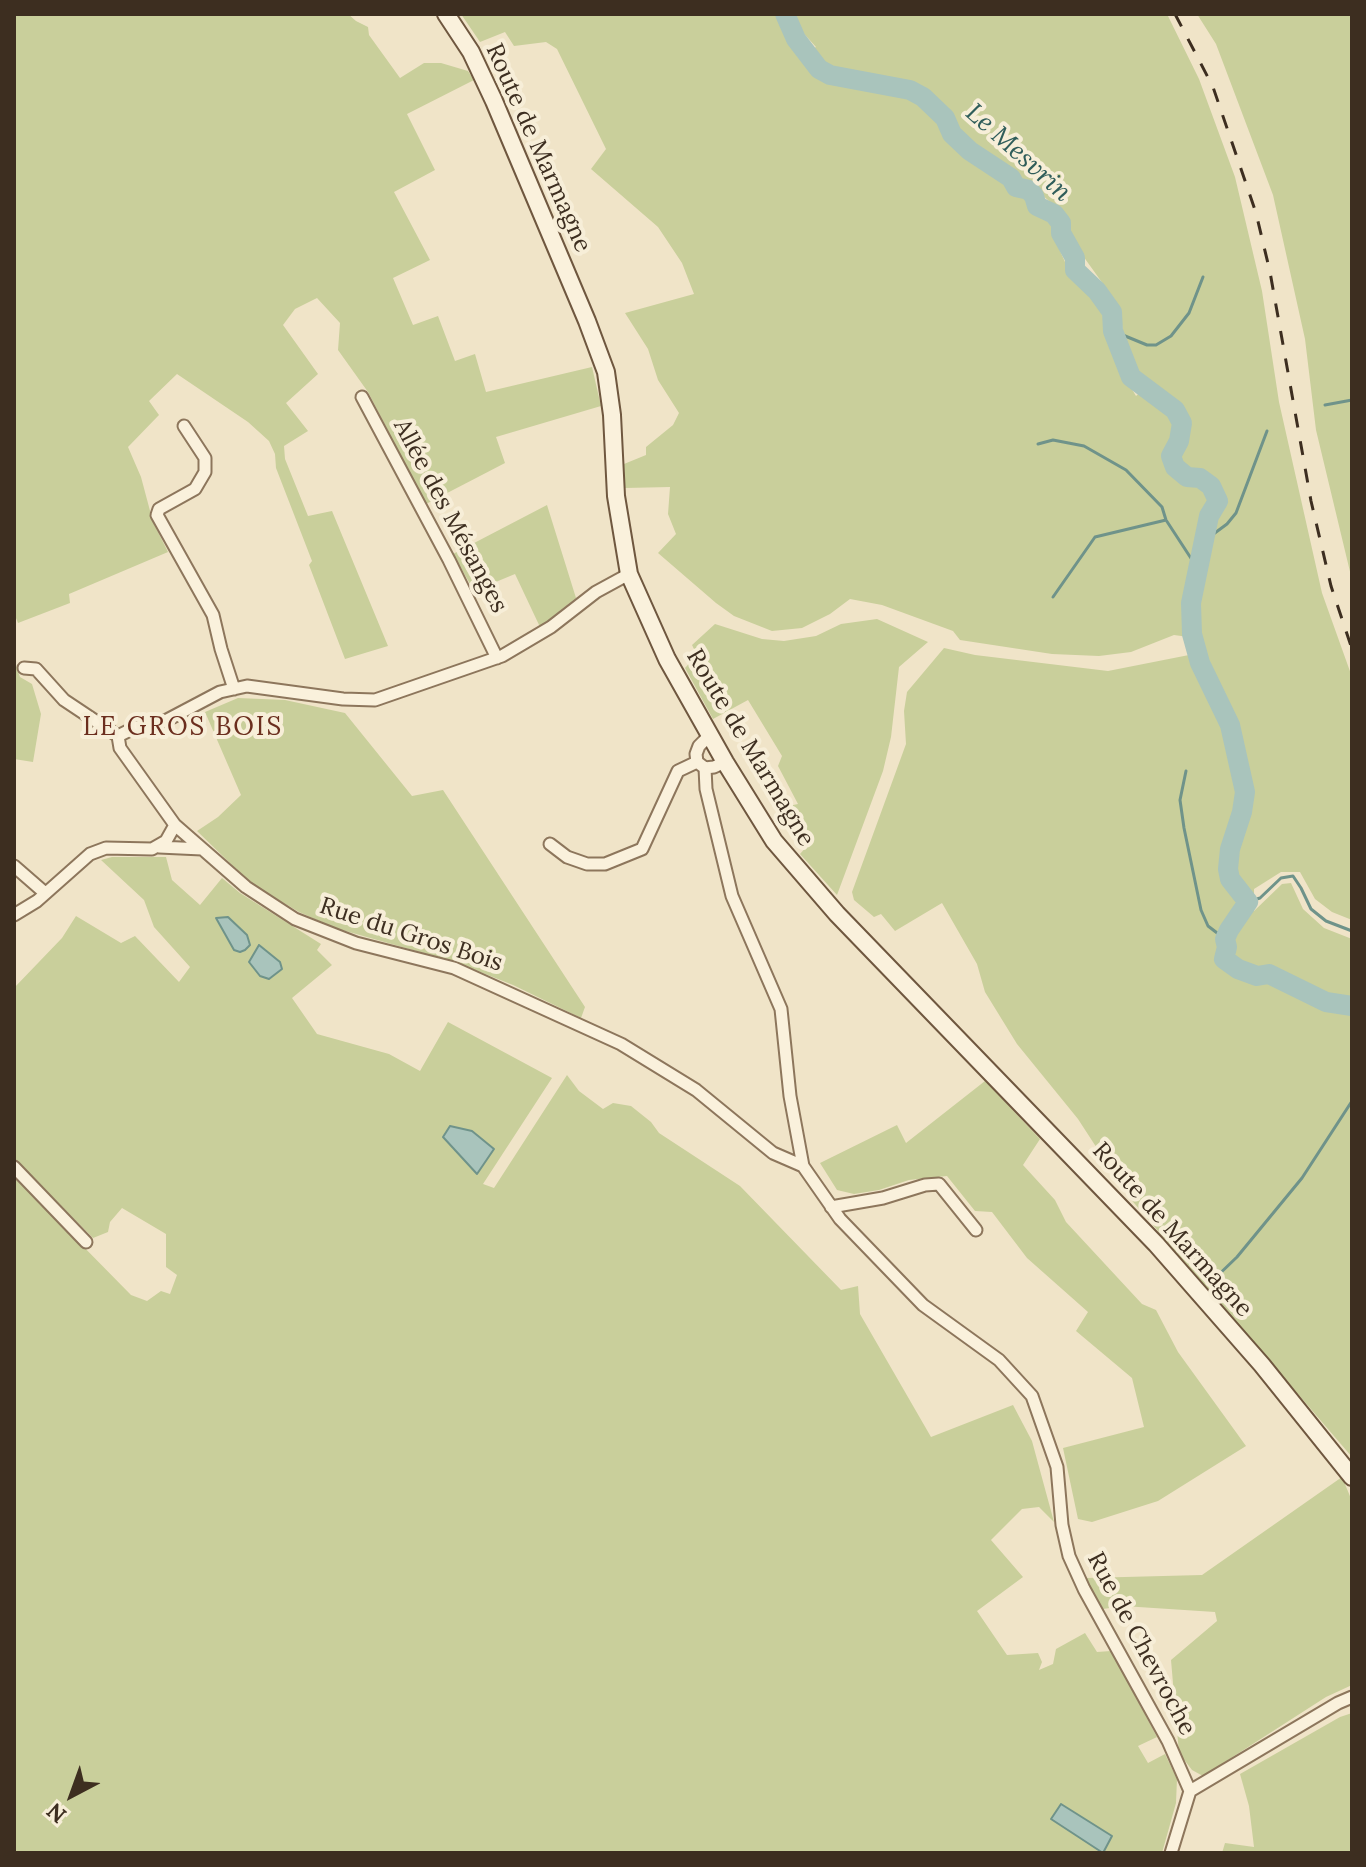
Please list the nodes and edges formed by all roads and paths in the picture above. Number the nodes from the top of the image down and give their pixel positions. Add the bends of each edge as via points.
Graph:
1 (446, 14) edge
2 (362, 397) dead end
3 (184, 426) dead end
4 (629, 574) junction
5 (497, 658) junction
6 (24, 668) dead end
7 (234, 689) junction
8 (710, 735) junction
9 (118, 736) junction
10 (725, 762) junction
11 (701, 765) junction
12 (175, 825) junction
13 (550, 844) dead end
14 (157, 847) junction
15 (202, 850) junction
16 (14, 866) edge
17 (45, 893) junction
18 (14, 915) edge
19 (803, 1166) junction
20 (14, 1167) edge
21 (831, 1207) junction
22 (976, 1230) dead end
23 (86, 1242) dead end
24 (1352, 1477) edge
25 (1352, 1697) edge
26 (1190, 1791) junction
27 (1171, 1853) edge

1 - 4 main road, Route de Marmagne via 494,101 606,372 616,496
2 - 5 street, Allée des Mésanges
3 - 7 street via 205,458 205,472 195,489 157,515 213,615
4 - 5 street
4 - 8 main road, Route de Marmagne via 667,659
5 - 7 street via 375,700 247,686
6 - 9 street via 36,669 64,700
7 - 9 street
8 - 10 main road, Route de Marmagne
8 - 11 street via 696,754
9 - 12 street, Rue du Gros Bois via 120,748
10 - 11 street
10 - 24 main road, Route de Marmagne via 774,841 813,888 1156,1244
11 - 13 street via 678,771 642,849 605,864 587,864
11 - 19 street, Rue de Chevroche via 732,896 781,1009
12 - 14 street
12 - 15 street, Rue du Gros Bois
14 - 15 street
14 - 17 street via 106,848 90,854
15 - 19 street, Rue du Gros Bois via 295,919 356,943 454,968 621,1044 696,1090 773,1153
16 - 17 street
17 - 18 street
19 - 21 street, Rue de Chevroche
20 - 23 street
21 - 22 street via 939,1184
21 - 26 street, Rue de Chevroche via 923,1305 999,1360 1032,1396 1057,1467 1069,1556
25 - 26 street
26 - 27 street

